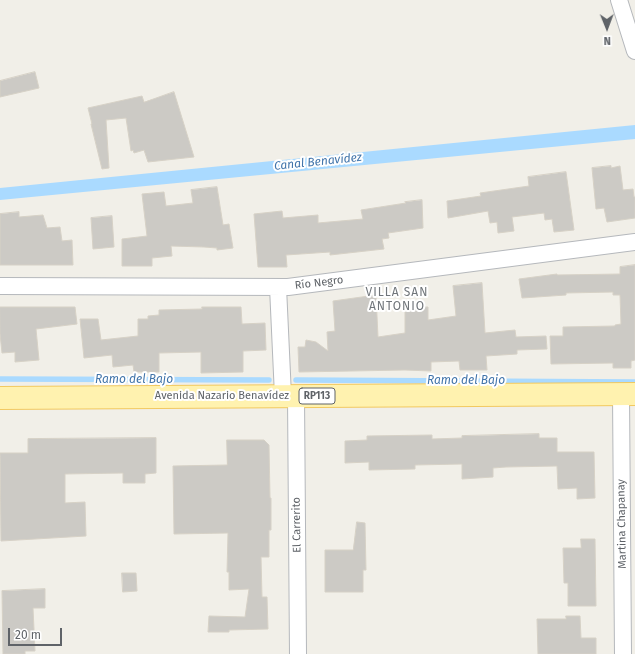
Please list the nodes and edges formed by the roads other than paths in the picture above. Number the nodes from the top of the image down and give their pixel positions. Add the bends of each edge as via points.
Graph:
1 (619, 0) edge
2 (635, 51) edge
3 (635, 242) edge
4 (0, 286) edge
5 (278, 287) junction
6 (628, 394) edge
7 (290, 396) junction
8 (0, 398) edge
9 (298, 654) edge
10 (624, 654) edge

1 - 2 street
3 - 5 street, Río Negro
4 - 5 street, Río Negro
5 - 7 street, El Carrerito
6 - 7 main road, Avenida Nazario Benavídez / RP113
6 - 10 street, Martina Chapanay
7 - 8 main road, Avenida Nazario Benavídez / RP113
7 - 9 street, El Carrerito

